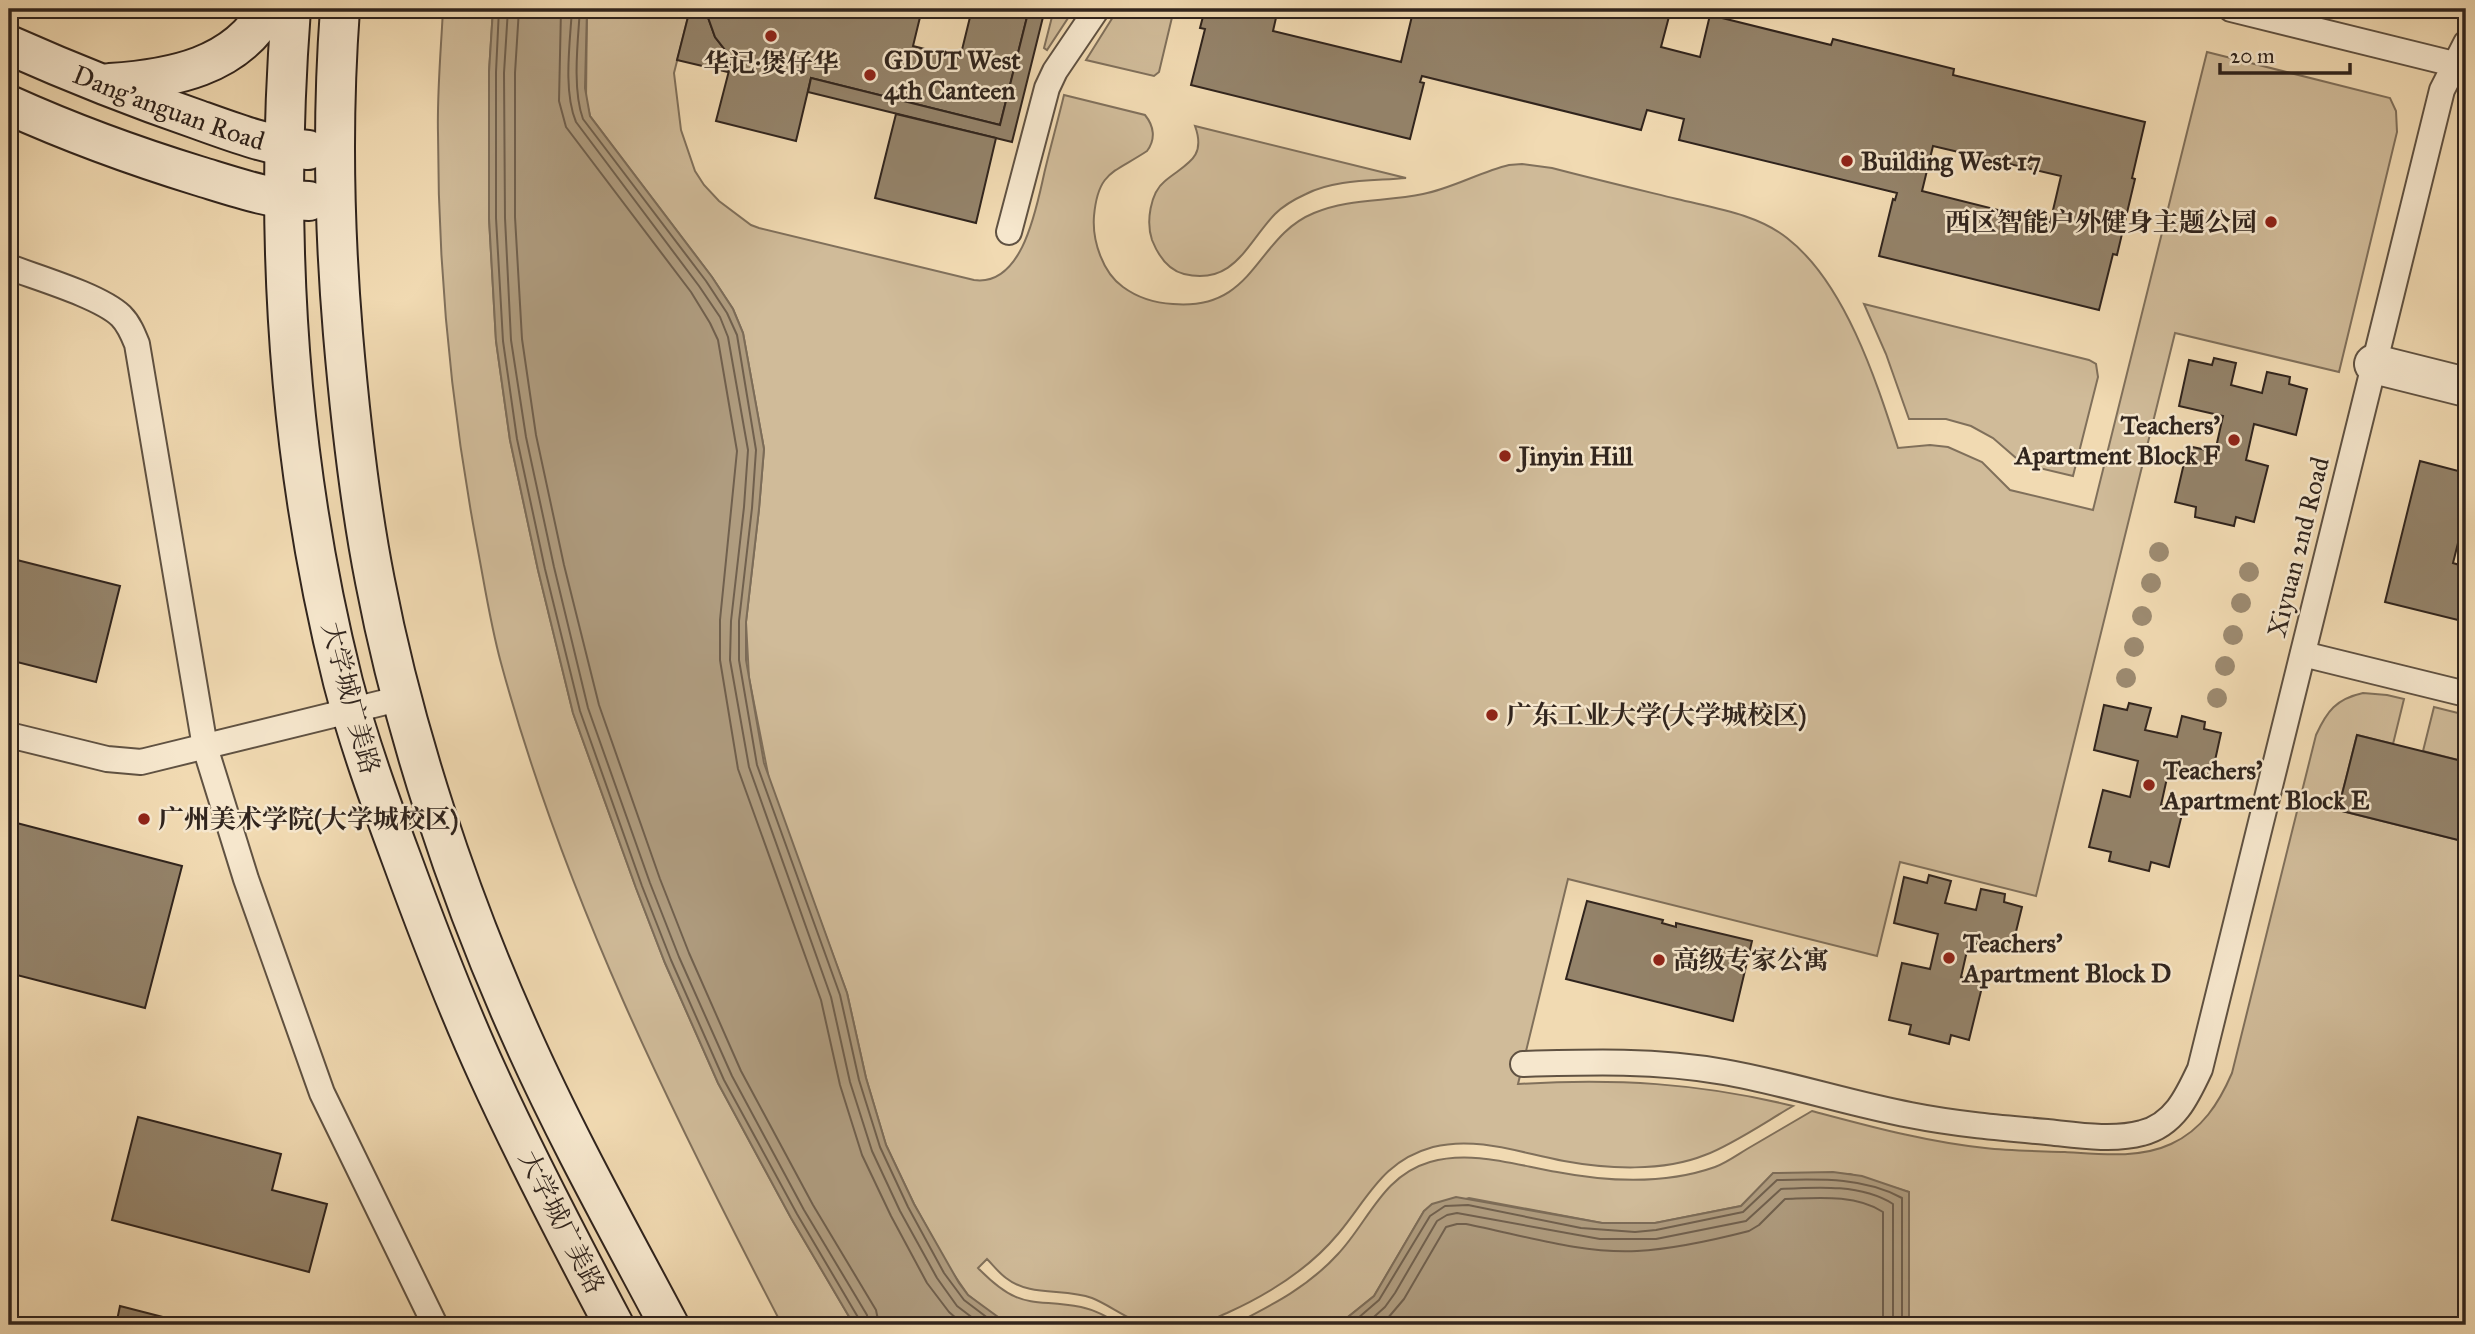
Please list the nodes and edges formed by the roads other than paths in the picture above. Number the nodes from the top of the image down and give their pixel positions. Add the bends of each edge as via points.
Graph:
1 (268, 9) edge
2 (291, 9) edge
3 (340, 9) edge
4 (1097, 9) edge
5 (2231, 9) edge
6 (9, 45) edge
7 (2463, 59) edge
8 (98, 84) junction
9 (9, 105) edge
10 (283, 147) junction
11 (335, 152) junction
12 (284, 199) junction
13 (335, 201) junction
14 (1009, 232) dead end
15 (9, 267) edge
16 (2374, 364) junction
17 (2466, 387) edge
18 (2302, 653) junction
19 (2466, 694) edge
20 (402, 698) junction
21 (352, 710) junction
22 (9, 735) edge
23 (205, 747) junction
24 (1523, 1064) dead end
25 (435, 1325) edge
26 (614, 1325) edge
27 (669, 1325) edge

1 - 8 main road via 247,37 220,58 191,71
2 - 10 main road, 大学城广美路
3 - 11 main road, 大学城广美路
4 - 14 lane via 1046,88
5 - 7 lane
6 - 8 main road, Dang'anguan Road
7 - 16 lane, Xiyuan 2nd Road via 2442,90
8 - 10 main road, Dang'anguan Road
9 - 12 main road, Dang'anguan Road via 122,151
10 - 11 main road, Dang'anguan Road
10 - 12 main road, 大学城广美路
11 - 13 main road, 大学城广美路
12 - 13 main road, Dang'anguan Road
12 - 21 main road, 大学城广美路 via 293,384 306,489 320,574
13 - 20 main road, 大学城广美路 via 359,480 375,580
15 - 23 lane via 102,303 131,328
16 - 17 main road
16 - 18 lane, Xiyuan 2nd Road
18 - 19 lane
18 - 24 lane, Xiyuan 2nd Road via 2200,1069 2186,1099 2169,1119 2150,1131 2120,1136 1972,1125 1909,1115 1722,1071 1598,1062
20 - 21 lane
20 - 27 main road, 大学城广美路 via 447,844 520,1034
21 - 23 lane
21 - 26 main road, 大学城广美路 via 370,774 449,983 547,1198
22 - 23 lane via 132,763
23 - 25 lane via 275,966 322,1093

